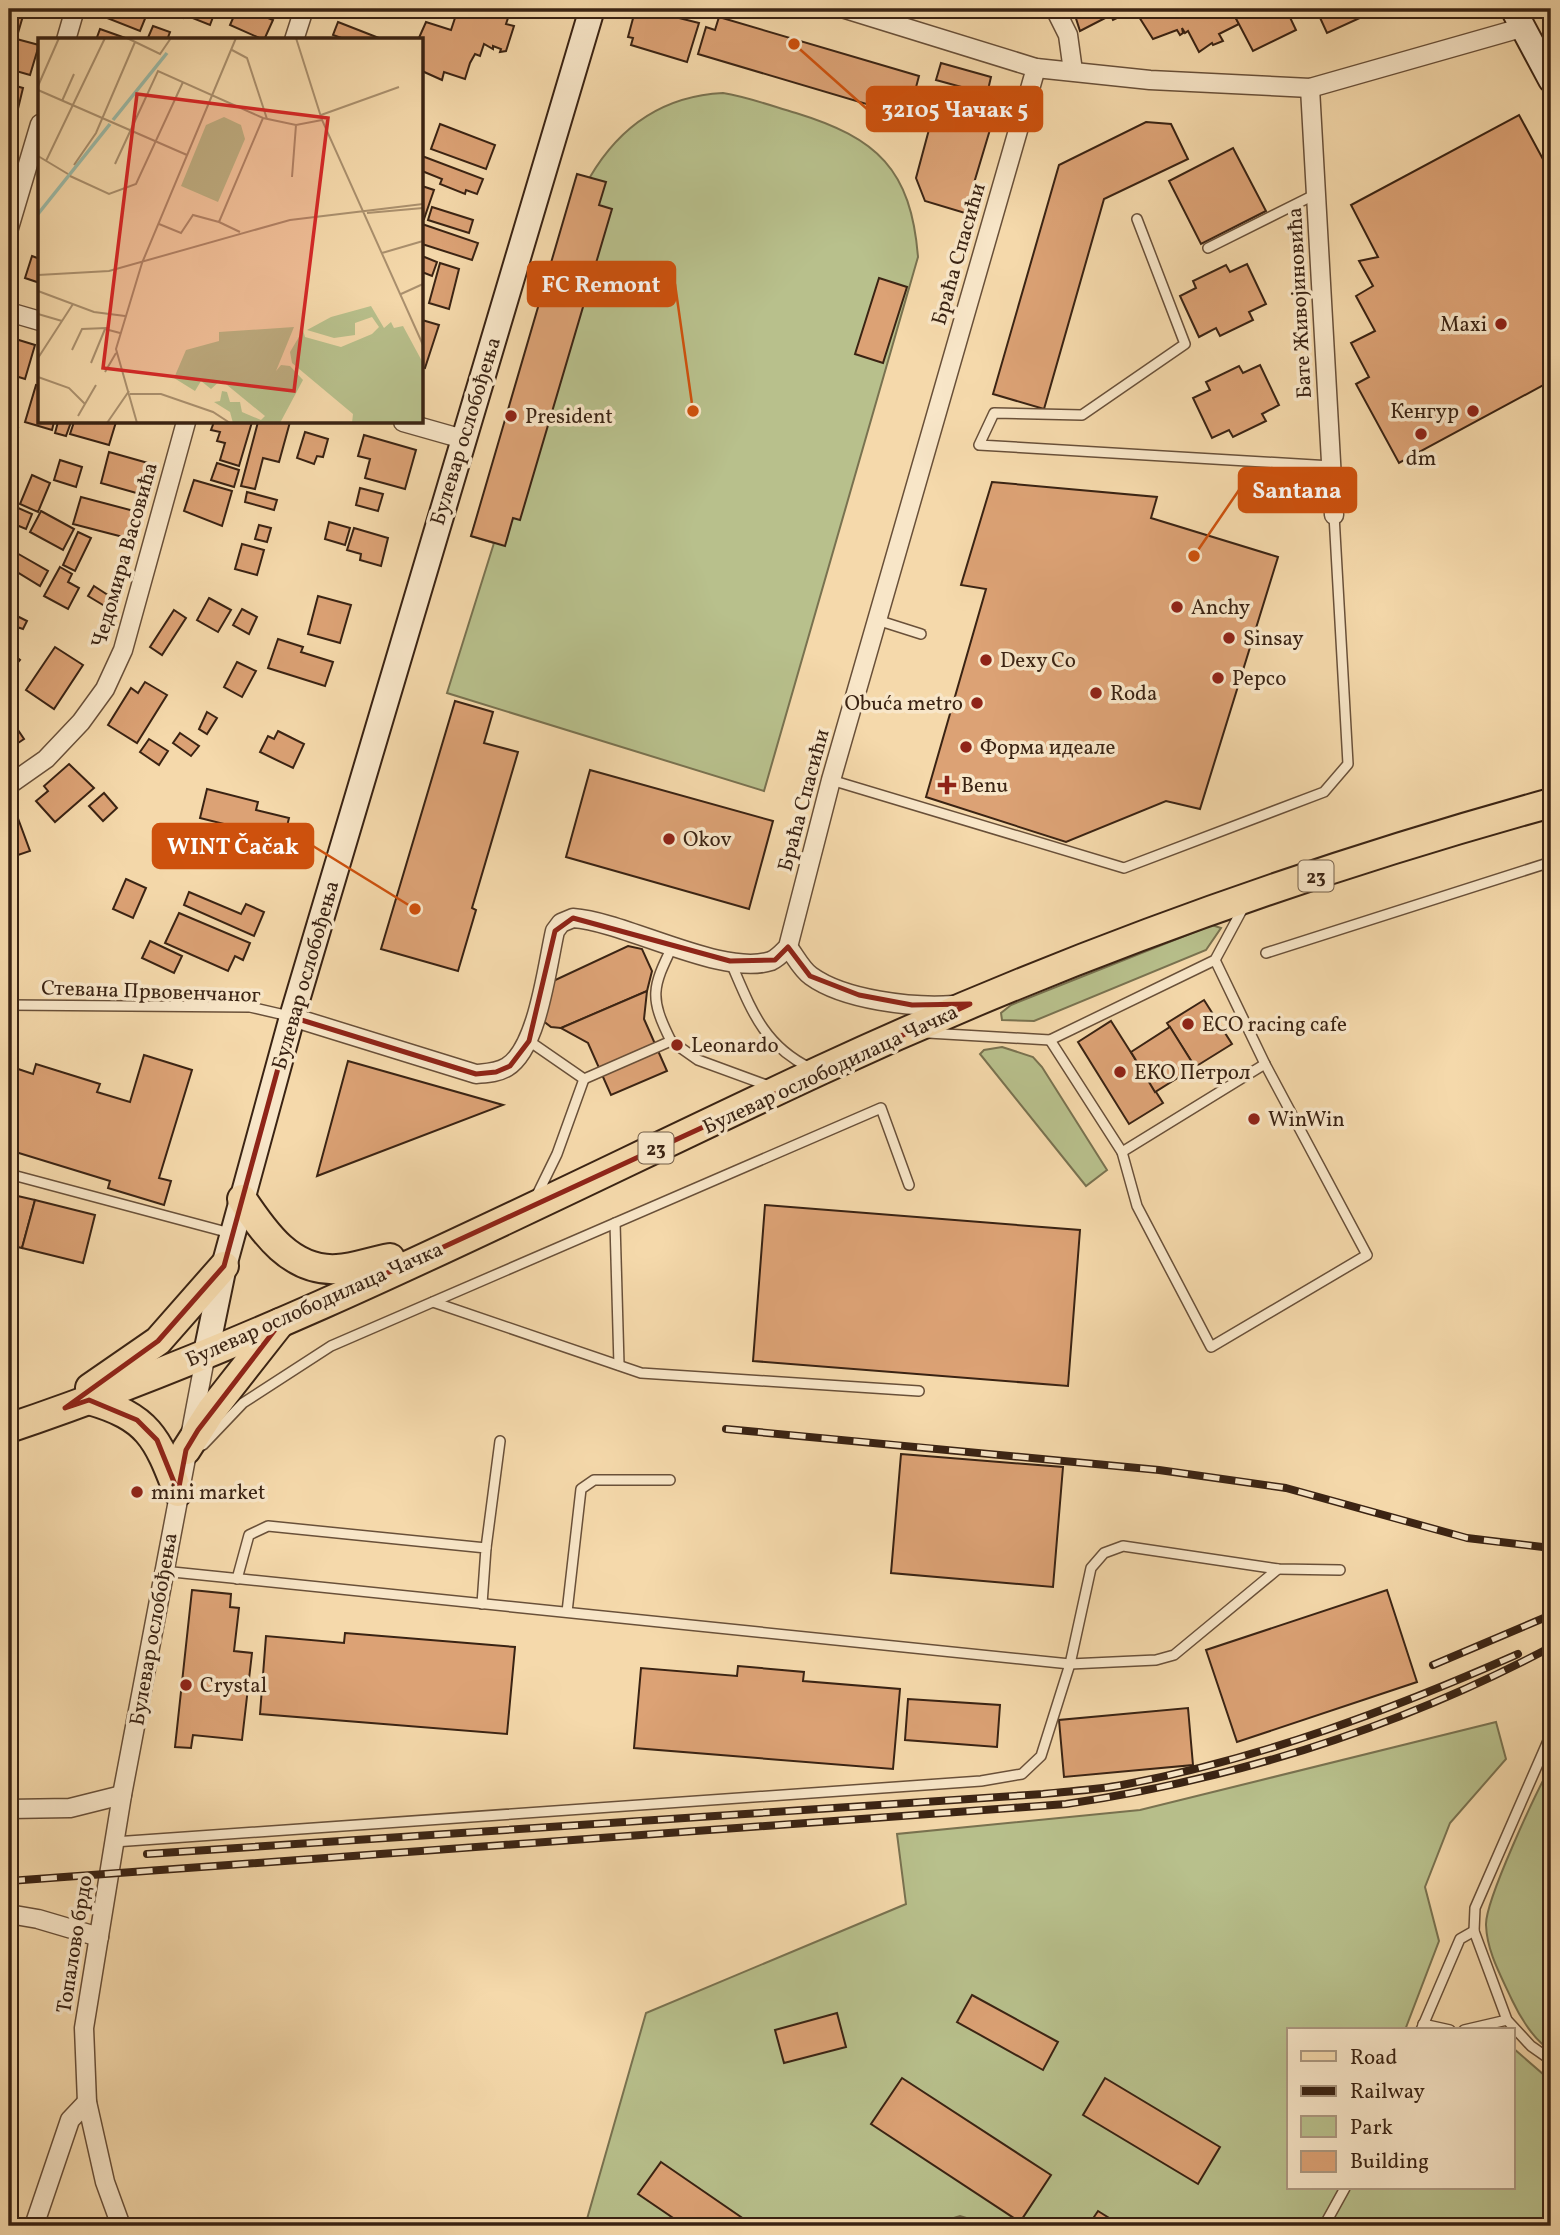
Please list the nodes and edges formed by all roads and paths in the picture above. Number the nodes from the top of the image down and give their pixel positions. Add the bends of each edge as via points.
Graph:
1 (75, 9) edge
2 (304, 9) edge
3 (592, 9) edge
4 (845, 9) edge
5 (1055, 9) edge
6 (1517, 18) edge
7 (67, 38) edge
8 (295, 38) edge
9 (1036, 68) junction
10 (1073, 71) junction
11 (1551, 80) edge
12 (1310, 88) junction
13 (38, 131) edge
14 (1316, 194) junction
15 (1137, 219) dead end
16 (9, 228) edge
17 (1208, 248) dead end
18 (9, 312) edge
19 (38, 320) edge
20 (185, 424) edge
21 (410, 424) edge
22 (463, 439) junction
23 (1331, 466) junction
24 (1334, 515) joint
25 (877, 620) junction
26 (921, 634) dead end
27 (831, 780) junction
28 (9, 785) edge
29 (1551, 803) edge
30 (1551, 862) edge
31 (1247, 900) junction
32 (673, 945) junction
33 (788, 947) junction
34 (1266, 953) dead end
35 (1214, 960) junction
36 (730, 961) junction
37 (970, 1004) junction
38 (9, 1005) edge
39 (292, 1017) junction
40 (908, 1031) junction
41 (1050, 1040) junction
42 (529, 1041) junction
43 (671, 1041) junction
44 (1265, 1064) junction
45 (818, 1071) junction
46 (584, 1079) junction
47 (781, 1090) junction
48 (1122, 1152) junction
49 (9, 1174) edge
50 (909, 1185) dead end
51 (242, 1199) junction
52 (532, 1205) junction
53 (615, 1223) junction
54 (233, 1233) junction
55 (424, 1256) junction
56 (224, 1266) junction
57 (433, 1302) junction
58 (281, 1322) junction
59 (206, 1353) junction
60 (619, 1365) junction
61 (919, 1391) dead end
62 (77, 1404) junction
63 (9, 1428) edge
64 (500, 1441) dead end
65 (182, 1469) junction
66 (670, 1480) dead end
67 (486, 1548) junction
68 (1278, 1569) junction
69 (1340, 1570) dead end
70 (163, 1571) junction
71 (237, 1579) junction
72 (482, 1604) junction
73 (567, 1612) junction
74 (1070, 1664) junction
75 (1551, 1734) edge
76 (122, 1795) junction
77 (9, 1809) edge
78 (114, 1842) junction
79 (9, 1914) edge
80 (1474, 1931) junction
81 (99, 1937) junction
82 (1507, 2020) junction
83 (1422, 2027) edge
84 (1473, 2028) edge
85 (1551, 2060) edge
86 (87, 2102) junction
87 (1344, 2190) edge
88 (34, 2226) edge
89 (121, 2226) edge
90 (1324, 2226) edge

1 - 7 street
2 - 8 street
3 - 22 main road, Булевар ослобођења
4 - 9 street
5 - 10 street via 1068,35
6 - 11 main road
6 - 12 street
9 - 10 street
9 - 25 street, Браћа Спасићи
10 - 12 street
12 - 14 street, Бате Живојиновића
13 - 16 street
14 - 17 lane
14 - 23 street, Бате Живојиновића
15 - 23 lane via 1185,344 1083,415 994,413 979,445
18 - 19 street
20 - 28 street, Чедомира Васовића via 123,650 105,689 46,759
21 - 22 street
22 - 39 main road, Булевар ослобођења
23 - 24 street, Бате Живојиновића
24 - 27 lane via 1348,764 1324,792 1124,868
25 - 26 lane
25 - 27 street, Браћа Спасићи
27 - 33 street, Браћа Спасићи
29 - 31 main road, Булевар ослободилаца Чачка / 23 via 1394,849
30 - 34 lane
31 - 35 lane
31 - 37 main road, Булевар ослободилаца Чачка / 23 via 1083,957
32 - 36 street
32 - 42 street via 585,919 561,923 555,931
32 - 43 lane via 654,998
33 - 36 street via 775,960 758,964
33 - 37 street via 810,976 859,995 912,1005
35 - 41 lane
35 - 44 lane
36 - 45 lane via 766,1035 786,1056
37 - 40 main road, Булевар ослободилаца Чачка / 23
38 - 39 lane, Стевана Првовенчаног via 250,1007
39 - 42 street via 476,1074 510,1066
39 - 51 main road, Булевар ослобођења
40 - 41 lane
40 - 45 main road, Булевар ослободилаца Чачка / 23
41 - 48 lane
42 - 46 lane
43 - 46 lane
43 - 47 lane via 698,1059
44 - 48 lane
44 - 48 lane via 1367,1255 1211,1348 1137,1206
45 - 47 main road, Булевар ослободилаца Чачка / 23
46 - 52 lane via 557,1154
47 - 52 main road, Булевар ослободилаца Чачка / 23
49 - 54 lane
50 - 53 lane via 881,1108
51 - 54 main road, Булевар ослобођења
51 - 55 main road via 275,1244 317,1268 334,1270 398,1256
52 - 55 main road, Булевар ослободилаца Чачка / 23
53 - 57 lane
53 - 60 lane
54 - 56 main road, Булевар ослобођења
55 - 58 main road, Булевар ослободилаца Чачка / 23
56 - 59 main road, Булевар ослобођења
56 - 62 main road via 158,1341
57 - 60 lane
57 - 65 lane via 331,1346 243,1403
58 - 59 main road, Булевар ослободилаца Чачка / 23
58 - 65 main road via 211,1411
59 - 62 main road, Булевар ослободилаца Чачка / 23
59 - 65 street, Булевар ослобођења
60 - 61 lane via 641,1373
62 - 63 main road, Булевар ослободилаца Чачка / 23
62 - 65 main road via 124,1412 149,1429
64 - 67 lane
65 - 70 street, Булевар ослобођења
66 - 73 lane via 594,1479 581,1489
67 - 71 lane via 268,1526 249,1535
67 - 72 lane
68 - 69 lane
68 - 74 lane via 1174,1655
68 - 74 lane via 1123,1546 1104,1553 1090,1568
70 - 71 lane
70 - 76 street, Булевар ослобођења
71 - 72 lane
72 - 73 lane
73 - 74 lane
74 - 78 lane via 1041,1756 1022,1774 981,1781
75 - 80 lane via 1475,1908
76 - 77 street via 70,1808
76 - 78 street, Топалово брдо
78 - 81 street, Топалово брдо
79 - 81 street
80 - 82 lane
80 - 83 lane via 1460,1939
81 - 86 street, Топалово брдо via 84,2028
82 - 84 lane
82 - 85 lane
86 - 88 street via 70,2120
86 - 89 street, Топалово брдо via 105,2182
87 - 90 lane

